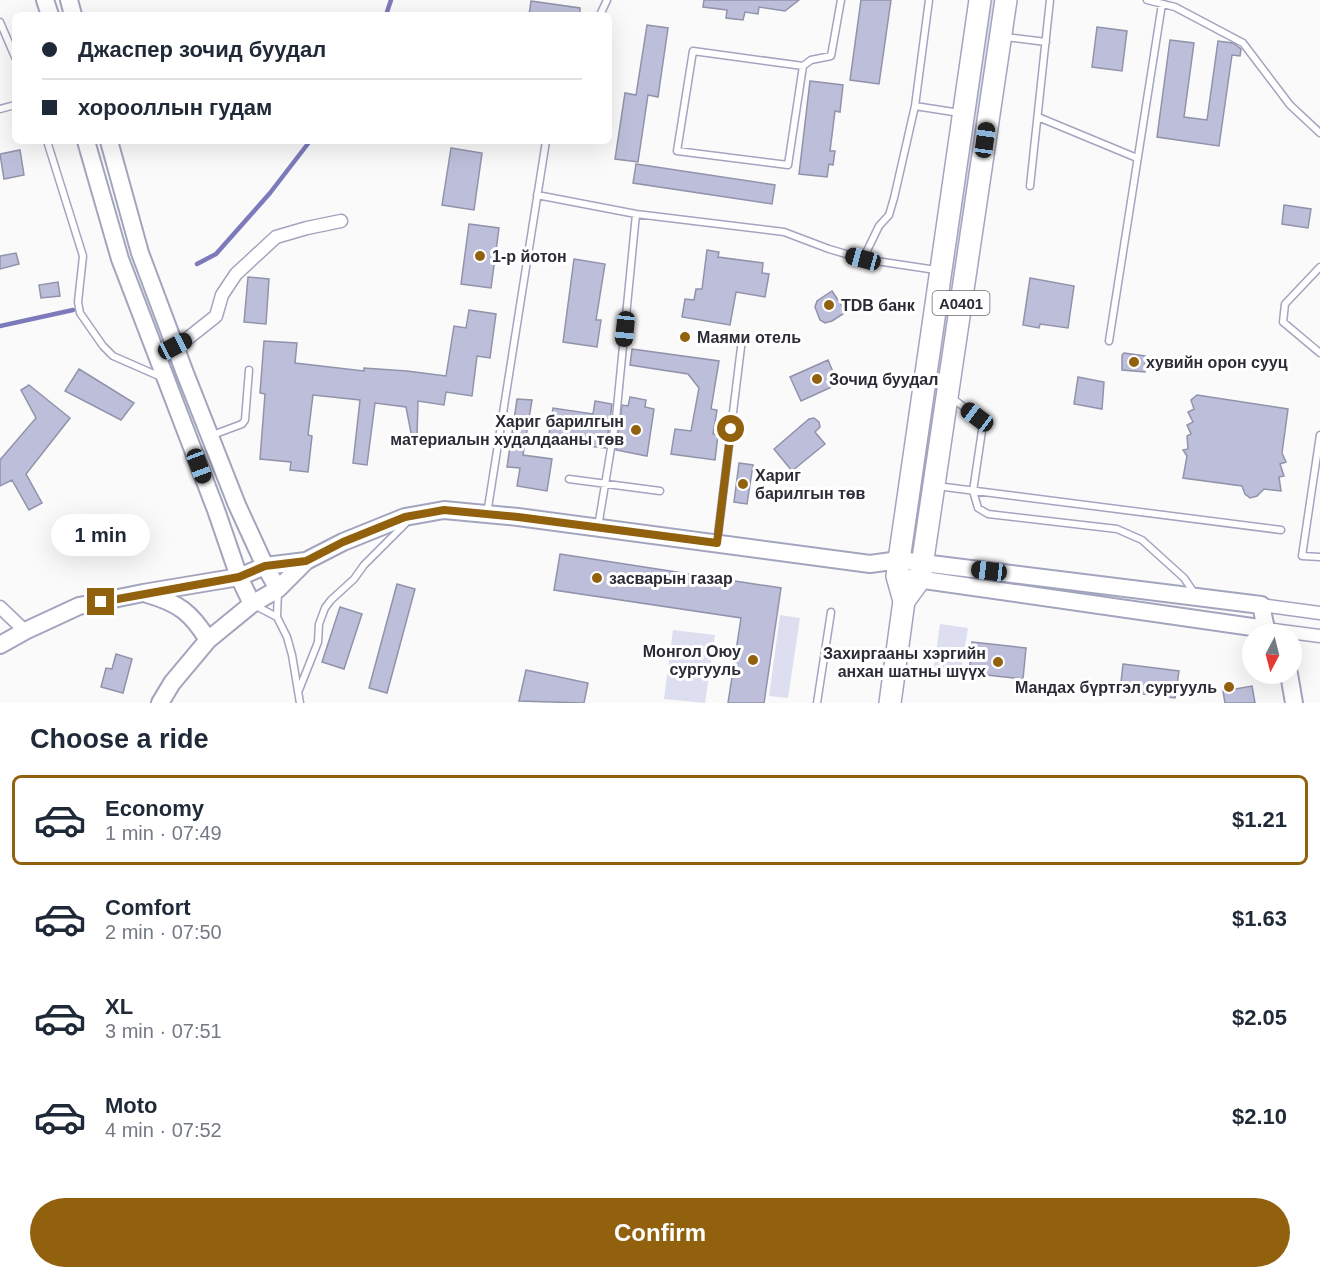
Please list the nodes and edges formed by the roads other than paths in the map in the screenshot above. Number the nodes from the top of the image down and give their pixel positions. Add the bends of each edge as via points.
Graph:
1 (841, 0) edge
2 (929, 0) edge
3 (980, 0) edge
4 (1006, 0) edge
5 (1050, 0) edge
6 (1147, 0) edge
7 (1162, 4) junction
8 (0, 22) edge
9 (1000, 37) junction
10 (1046, 42) junction
11 (12, 50) edge
12 (803, 66) junction
13 (915, 106) junction
14 (964, 114) junction
15 (1038, 117) junction
16 (1320, 134) edge
17 (48, 144) edge
18 (87, 144) edge
19 (110, 144) edge
20 (546, 144) edge
21 (1137, 158) junction
22 (1030, 186) dead end
23 (537, 195) junction
24 (636, 214) junction
25 (341, 221) dead end
26 (863, 259) junction
27 (1320, 267) edge
28 (941, 271) junction
29 (742, 339) dead end
30 (1108, 341) dead end
31 (175, 346) junction
32 (1320, 353) edge
33 (249, 370) dead end
34 (165, 379) junction
35 (948, 395) junction
36 (1320, 435) edge
37 (210, 436) junction
38 (569, 479) dead end
39 (605, 484) junction
40 (934, 486) junction
41 (660, 491) dead end
42 (973, 491) junction
43 (487, 514) junction
44 (413, 516) junction
45 (598, 528) junction
46 (1281, 530) dead end
47 (717, 543) junction
48 (1320, 557) edge
49 (306, 561) junction
50 (265, 566) junction
51 (898, 568) junction
52 (922, 571) junction
53 (239, 577) junction
54 (278, 589) junction
55 (143, 592) junction
56 (1197, 597) junction
57 (904, 601) junction
58 (252, 604) junction
59 (1261, 605) junction
60 (0, 607) edge
61 (831, 612) dead end
62 (1320, 613) edge
63 (278, 617) junction
64 (1265, 624) edge
65 (1242, 628) edge
66 (26, 631) junction
67 (1302, 635) edge
68 (1320, 636) edge
69 (208, 640) junction
70 (0, 645) edge
71 (1291, 684) edge
72 (299, 690) junction
73 (160, 703) edge
74 (300, 703) edge
75 (817, 703) edge
76 (890, 703) edge
77 (1294, 703) edge

1 - 12 lane via 831,56
2 - 13 lane
3 - 14 highway, A0401
4 - 9 highway, A0401
5 - 10 lane
6 - 7 lane
7 - 16 lane via 1243,43 1290,105
7 - 21 lane
8 - 11 lane
9 - 10 lane
9 - 35 highway, A0401
10 - 15 lane
12 - 12 lane via 788,165 677,151 693,51
13 - 14 lane
13 - 26 lane via 889,214
14 - 28 highway, A0401
15 - 21 lane
15 - 22 lane
17 - 34 lane via 83,256 80,312 113,356
18 - 34 main road via 120,259
19 - 31 main road via 140,252
20 - 23 lane
21 - 30 lane
23 - 24 lane
23 - 43 lane
24 - 26 lane via 784,232
24 - 39 lane
25 - 31 street via 276,237 236,274 222,295 216,316
26 - 28 lane
27 - 32 lane via 1285,304 1283,312 1283,322
28 - 51 highway, A0401
29 - 47 lane
31 - 37 main road
33 - 37 lane via 245,420
34 - 53 main road
35 - 40 highway, A0401
35 - 42 lane via 983,424
36 - 48 lane via 1302,556
37 - 50 main road
38 - 39 lane
39 - 41 lane
39 - 45 lane
40 - 42 lane
40 - 52 highway, A0401
42 - 46 lane
42 - 56 lane via 978,508 988,514 1117,529 1142,540 1184,578
43 - 44 main road via 444,510
43 - 45 main road
44 - 49 main road via 343,542
44 - 72 lane via 325,608 318,642
45 - 47 main road
47 - 51 main road
49 - 50 main road
49 - 54 main road
50 - 53 main road
50 - 54 main road
51 - 52 main road
51 - 57 highway, A0401
52 - 56 main road
52 - 57 highway, A0401
52 - 65 main road
53 - 55 main road
53 - 58 main road
54 - 58 main road
54 - 63 lane
55 - 66 main road via 79,606
55 - 69 main road via 182,607 197,621
56 - 59 main road
57 - 76 highway
58 - 63 lane
58 - 69 main road
59 - 62 street
59 - 64 main road
60 - 66 street
61 - 75 lane
63 - 72 lane via 287,637
66 - 70 main road
67 - 68 street
69 - 73 main road
71 - 77 main road
72 - 74 lane

